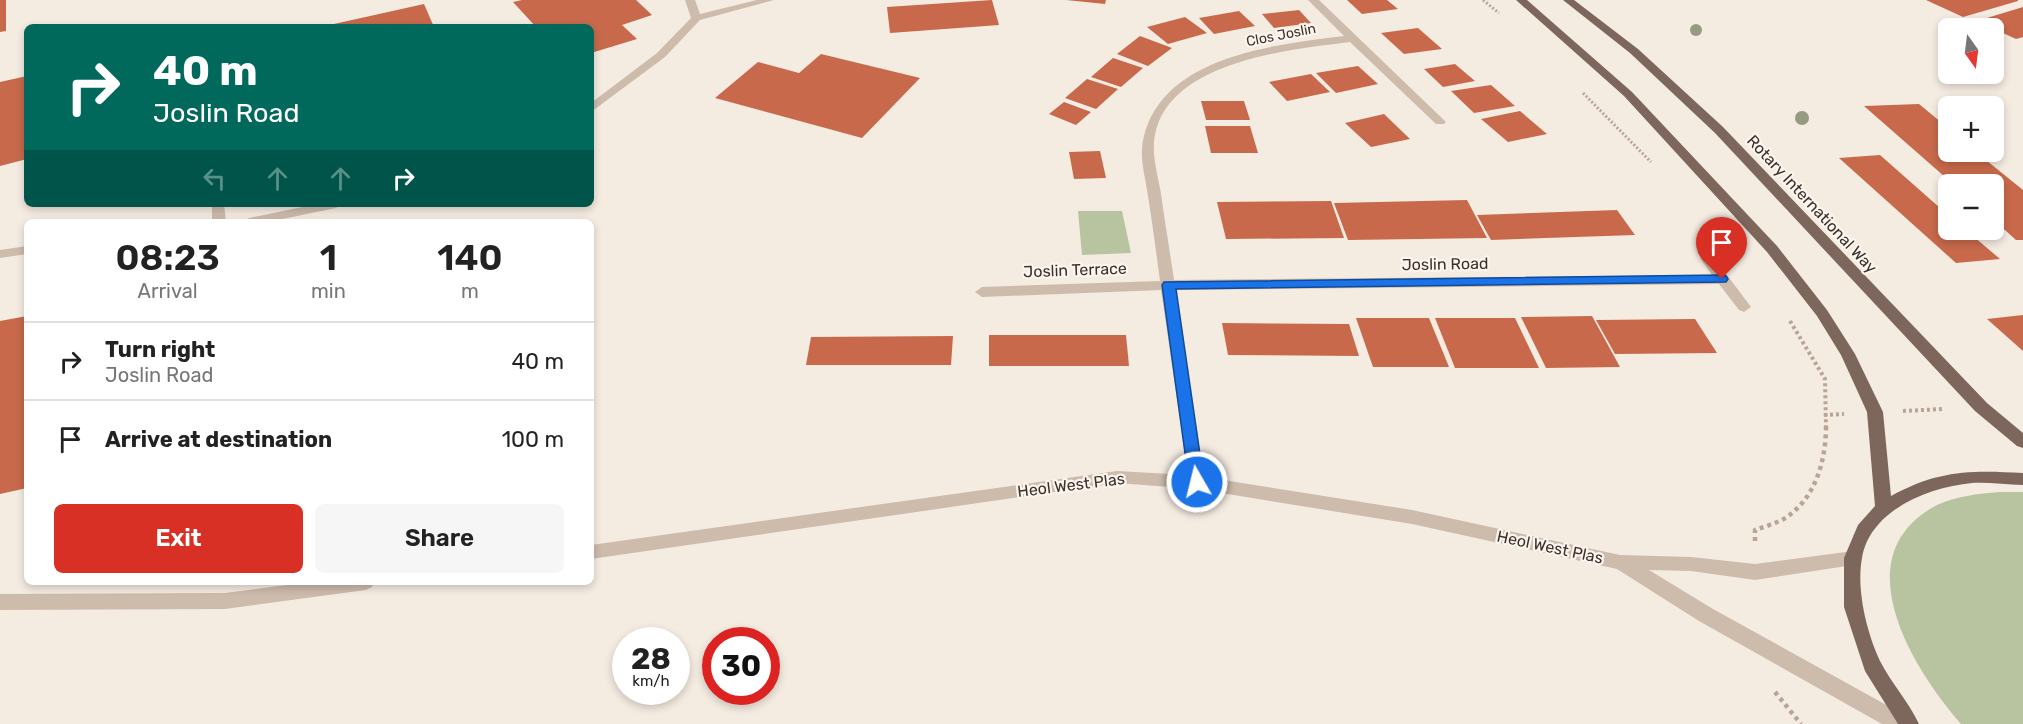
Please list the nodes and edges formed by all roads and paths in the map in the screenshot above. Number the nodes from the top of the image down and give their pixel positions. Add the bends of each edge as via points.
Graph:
1 (690, 0) edge
2 (769, 0) edge
3 (1313, 0) edge
4 (1483, 0) edge
5 (1521, 0) edge
6 (1568, 0) edge
7 (1501, 15) dead end
8 (696, 18) junction
9 (1353, 38) junction
10 (1578, 87) dead end
11 (594, 108) edge
12 (1440, 122) dead end
13 (1652, 164) dead end
14 (320, 207) edge
15 (263, 219) edge
16 (24, 250) edge
17 (0, 254) edge
18 (1707, 258) dead end
19 (1722, 279) junction
20 (1169, 285) junction
21 (982, 292) dead end
22 (1744, 307) dead end
23 (1784, 311) dead end
24 (1982, 407) junction
25 (1875, 412) junction
26 (1824, 415) junction
27 (2023, 442) edge
28 (2023, 479) edge
29 (1197, 482) junction
30 (1884, 508) junction
31 (594, 552) edge
32 (1853, 558) junction
33 (1620, 562) junction
34 (1755, 572) junction
35 (344, 585) edge
36 (0, 602) edge
37 (1771, 652) junction
38 (1801, 724) edge
39 (1901, 724) edge
40 (1909, 724) edge

1 - 8 street
2 - 8 street
3 - 9 street, Clos Joslin
4 - 7 path
5 - 25 main road via 1628,94 1772,249 1848,354
6 - 24 main road, Rotary International Way via 1634,51 1719,130
8 - 11 street via 661,55
9 - 12 street, Clos Joslin
9 - 20 street, Clos Joslin via 1271,49 1235,60 1203,74 1178,92 1155,117 1148,152
10 - 13 path
14 - 15 street
16 - 17 street
18 - 19 street
19 - 20 street, Joslin Road
19 - 22 street
20 - 21 street, Joslin Terrace
20 - 29 street
23 - 26 path via 1825,379
24 - 25 path
24 - 27 main road, Rotary International Way
25 - 26 path
25 - 30 main road
26 - 34 path via 1826,451 1810,495 1783,519 1755,530
28 - 30 main road via 1972,477 1922,487
29 - 31 street, Heol West Plas via 1117,477
29 - 33 street, Heol West Plas via 1412,517
30 - 32 main road via 1864,530
32 - 34 street, Heol West Plas
32 - 40 main road via 1853,607 1872,665
33 - 34 street, Heol West Plas via 1691,564
33 - 37 street, Heol West Plas
35 - 36 street via 225,601
37 - 38 path via 1761,676
37 - 39 street, Heol West Plas

